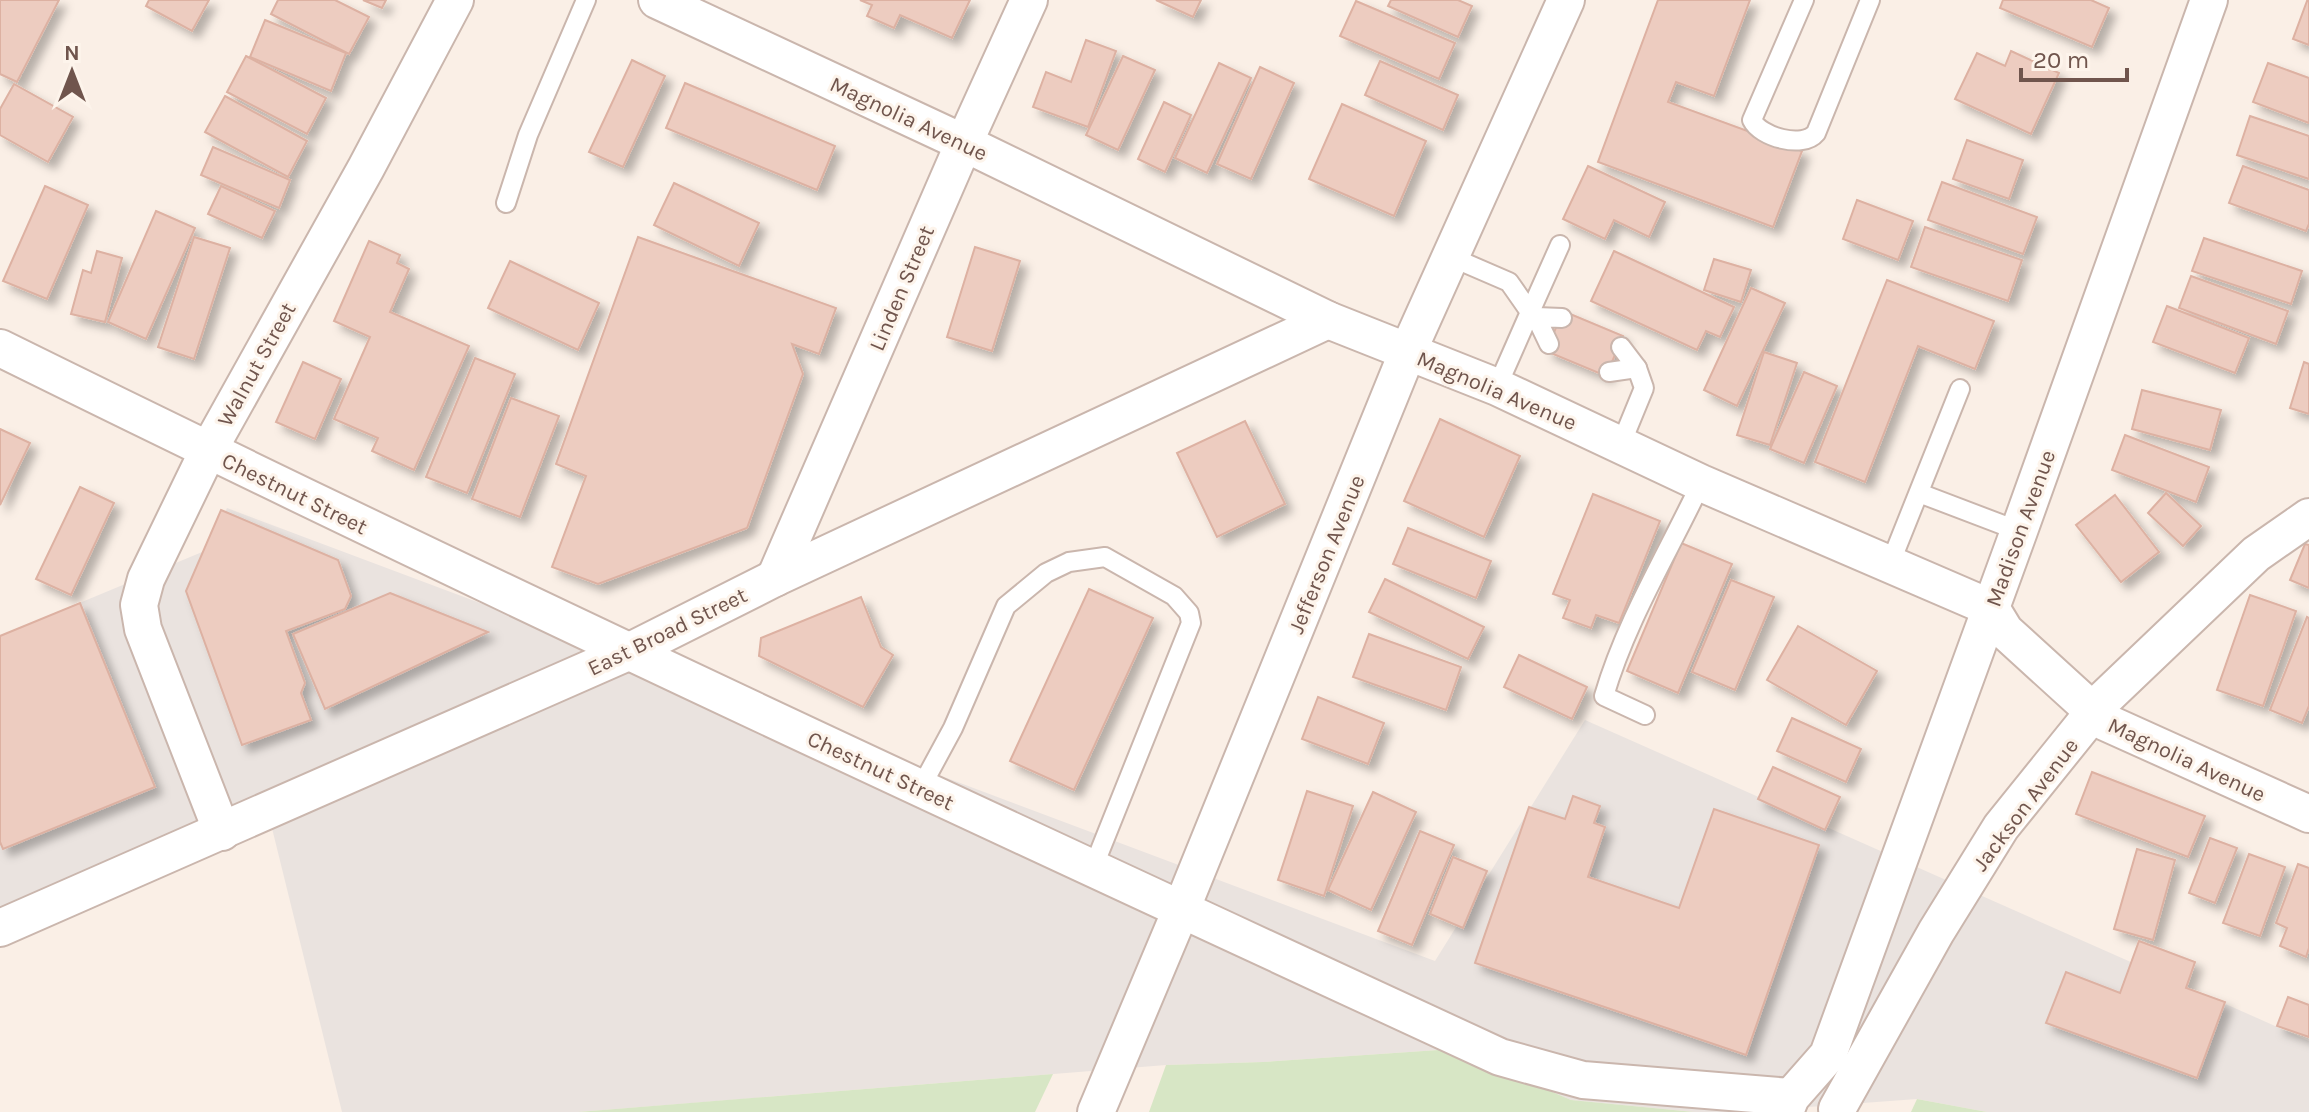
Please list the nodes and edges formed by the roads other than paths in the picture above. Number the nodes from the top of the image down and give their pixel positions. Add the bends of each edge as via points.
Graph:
1 (455, 0) edge
2 (586, 0) edge
3 (657, 0) edge
4 (1029, 0) edge
5 (1566, 0) edge
6 (1804, 0) edge
7 (1870, 0) edge
8 (2209, 0) edge
9 (964, 143) junction
10 (506, 203) dead end
11 (1560, 245) dead end
12 (1451, 257) junction
13 (1533, 314) junction
14 (1562, 318) dead end
15 (1328, 320) junction
16 (1549, 344) dead end
17 (1621, 347) dead end
18 (0, 348) edge
19 (1408, 351) junction
20 (1637, 368) junction
21 (1609, 372) dead end
22 (1497, 387) junction
23 (1960, 389) dead end
24 (1621, 444) junction
25 (208, 451) junction
26 (1701, 483) junction
27 (1919, 493) junction
28 (2309, 517) edge
29 (2019, 531) junction
30 (1890, 564) junction
31 (775, 578) junction
32 (1991, 608) junction
33 (628, 652) junction
34 (2093, 713) junction
35 (1645, 715) dead end
36 (920, 789) junction
37 (2309, 814) edge
38 (222, 832) junction
39 (1093, 868) junction
40 (1181, 910) junction
41 (0, 928) edge
42 (1828, 1055) junction
43 (1788, 1104) edge
44 (1836, 1111) edge
45 (1096, 1112) edge

1 - 25 street, Walnut Street
2 - 10 lane via 528,135
3 - 9 street, Magnolia Avenue
4 - 9 street, Linden Street
5 - 12 street, Jefferson Avenue
6 - 7 lane via 1752,120 1760,130 1795,143 1816,133
8 - 29 street, Madison Avenue
9 - 15 street, Magnolia Avenue
9 - 31 street, Linden Street
11 - 13 lane
12 - 13 lane via 1509,282
12 - 19 street, Jefferson Avenue
13 - 14 lane
13 - 16 lane
13 - 22 lane
15 - 19 street, Magnolia Avenue
15 - 31 street, East Broad Street
17 - 20 lane
18 - 25 street, Chestnut Street
19 - 22 street, Magnolia Avenue
19 - 40 street, Jefferson Avenue
20 - 21 lane
20 - 24 lane via 1644,388
22 - 24 street, Magnolia Avenue
23 - 27 lane
24 - 26 street, Magnolia Avenue
25 - 33 street, Chestnut Street
25 - 38 street, Walnut Street via 146,579 139,605 143,629
26 - 30 street, Magnolia Avenue
26 - 35 lane via 1626,632 1604,696
27 - 29 lane
27 - 30 lane
28 - 34 street, Jackson Avenue via 2256,554
29 - 32 street, Madison Avenue
30 - 32 street, Magnolia Avenue
31 - 33 street, East Broad Street
32 - 34 street, Magnolia Avenue via 2005,631
32 - 42 street, Madison Avenue
33 - 36 street, Chestnut Street
33 - 38 street, East Broad Street
34 - 37 street, Magnolia Avenue
34 - 44 street, Jackson Avenue via 2001,827
36 - 39 street, Chestnut Street
36 - 39 lane via 1006,606 1046,573 1069,562 1105,557 1174,596 1191,623
38 - 41 street, East Broad Street
39 - 40 street, Chestnut Street
40 - 43 street, Chestnut Street via 1500,1057 1583,1080
40 - 45 street, Jefferson Avenue
42 - 43 street, Madison Avenue
42 - 44 street, Madison Avenue

